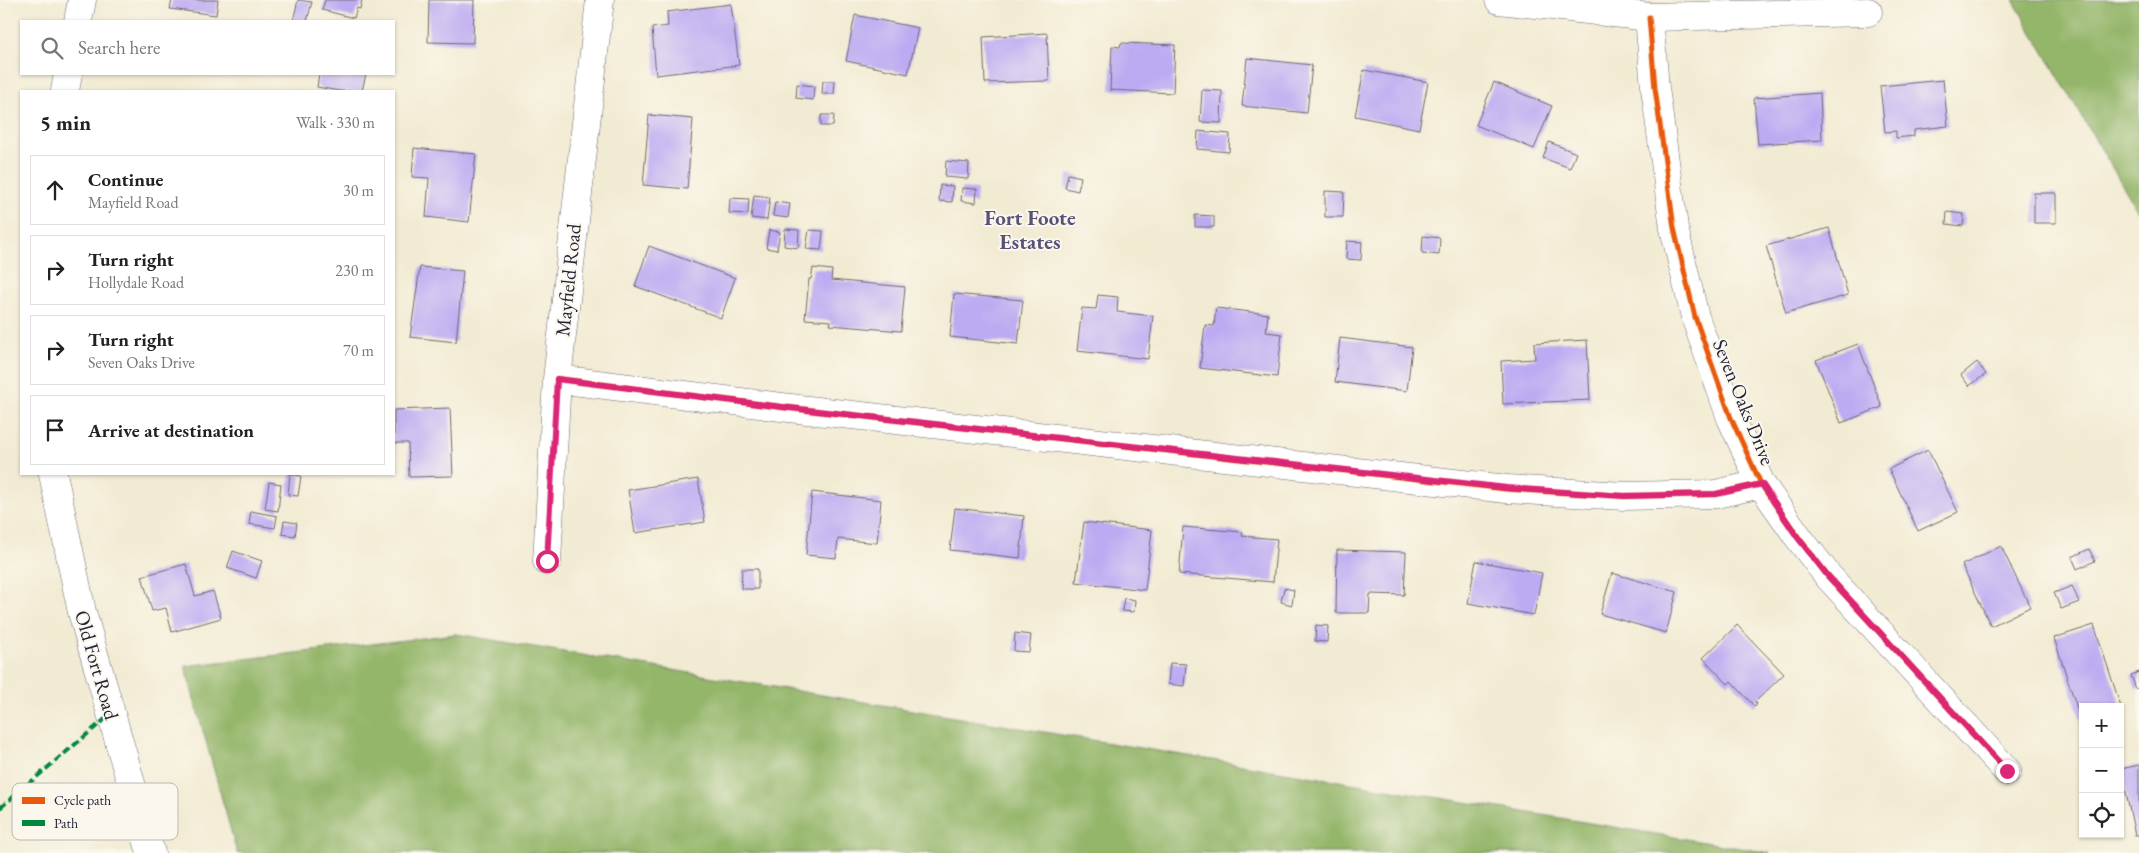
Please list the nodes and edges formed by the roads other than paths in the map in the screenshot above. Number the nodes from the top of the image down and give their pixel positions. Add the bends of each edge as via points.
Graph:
1 (82, 0) edge
2 (600, 0) edge
3 (1499, 0) edge
4 (1868, 12) dead end
5 (1648, 17) junction
6 (78, 20) edge
7 (68, 75) edge
8 (65, 90) edge
9 (557, 379) junction
10 (52, 475) edge
11 (1762, 484) junction
12 (547, 561) dead end
13 (2007, 771) dead end
14 (131, 783) edge
15 (147, 840) edge
16 (151, 853) edge

1 - 6 street
2 - 9 street, Mayfield Road
3 - 5 street
4 - 5 street
5 - 11 street, Seven Oaks Drive via 1674,228 1693,308 1731,418
7 - 8 street
9 - 11 street via 1507,488 1624,496 1716,494
9 - 12 street, Mayfield Road
10 - 14 street, Old Fort Road via 82,612
11 - 13 street, Seven Oaks Drive via 1828,576
15 - 16 street, Old Fort Road

